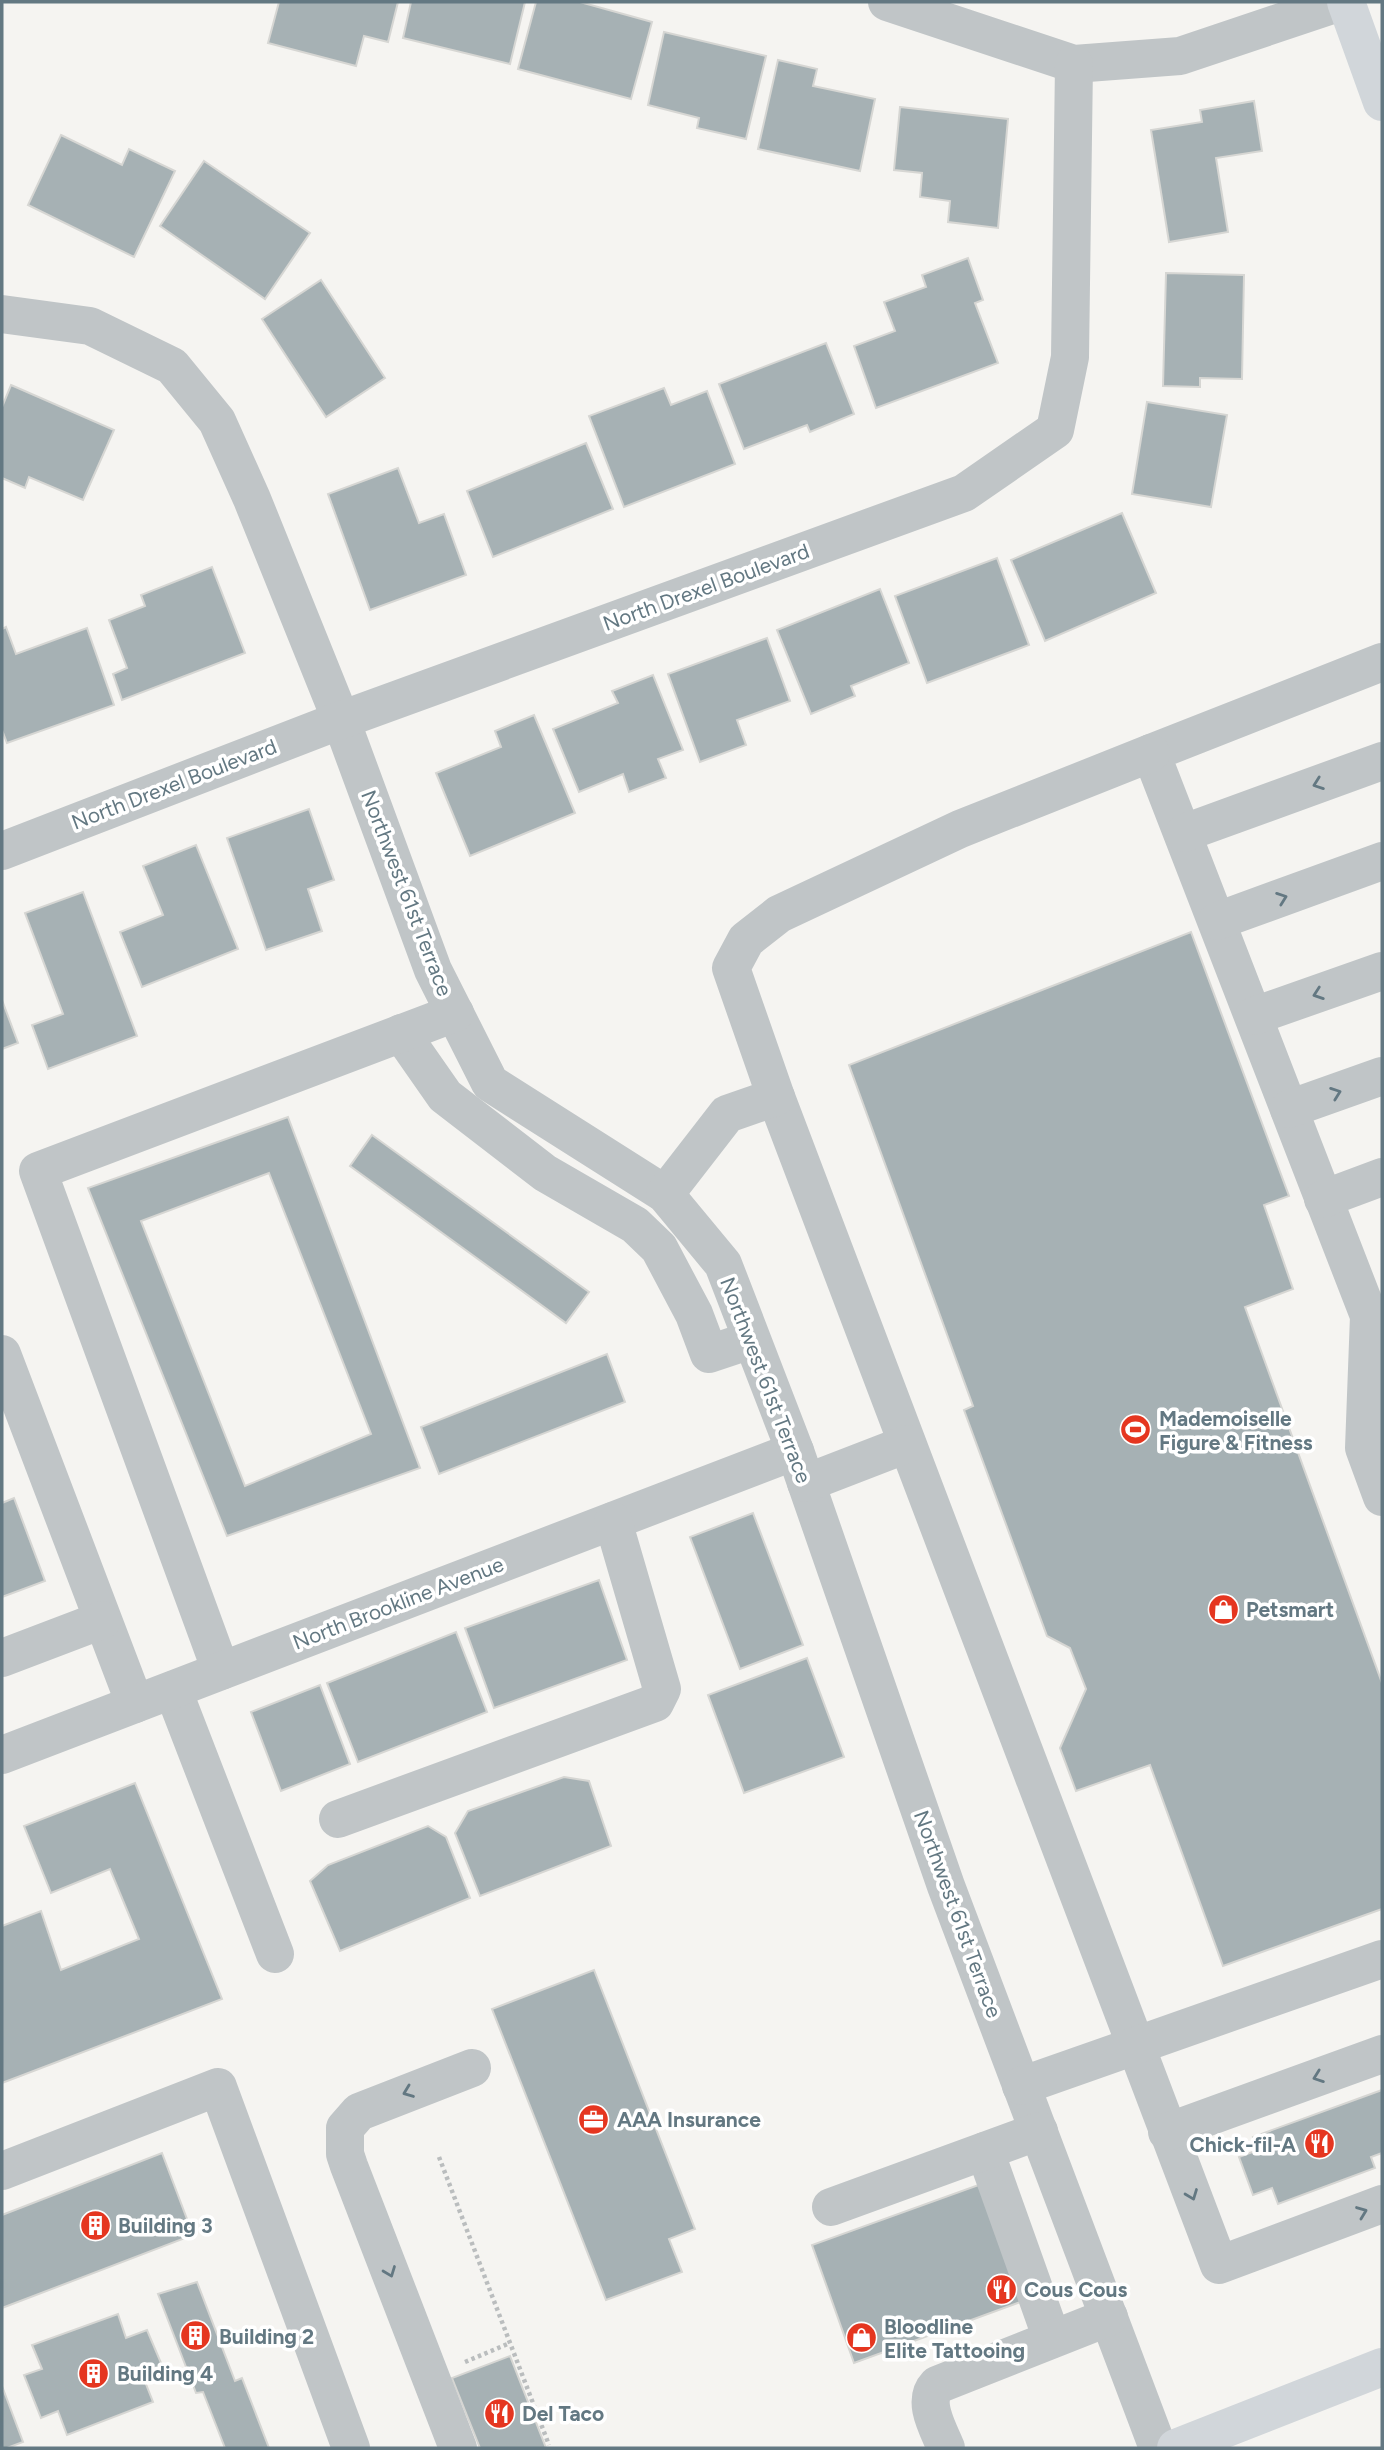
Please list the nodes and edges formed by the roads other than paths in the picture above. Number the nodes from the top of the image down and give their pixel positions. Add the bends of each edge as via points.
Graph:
1 (887, 2) edge
2 (1344, 2) edge
3 (1074, 64) junction
4 (1382, 102) edge
5 (2, 314) edge
6 (1382, 662) edge
7 (341, 720) junction
8 (1151, 753) junction
9 (1382, 761) edge
10 (1184, 833) junction
11 (2, 851) edge
12 (1382, 862) edge
13 (1217, 921) junction
14 (1382, 971) edge
15 (455, 1013) junction
16 (1254, 1016) junction
17 (401, 1033) junction
18 (1382, 1076) edge
19 (776, 1097) junction
20 (1289, 1109) junction
21 (1382, 1177) edge
22 (665, 1194) junction
23 (1323, 1199) junction
24 (1370, 1282) edge
25 (751, 1340) junction
26 (2, 1354) edge
27 (1374, 1394) edge
28 (908, 1444) junction
29 (800, 1467) junction
30 (1382, 1497) edge
31 (613, 1521) junction
32 (102, 1620) junction
33 (2, 1658) edge
34 (221, 1671) junction
35 (173, 1690) junction
36 (135, 1704) junction
37 (2, 1755) edge
38 (338, 1819) dead end
39 (275, 1954) dead end
40 (1382, 1959) edge
41 (1135, 2047) junction
42 (1382, 2054) edge
43 (472, 2068) dead end
44 (1021, 2086) junction
45 (1039, 2131) junction
46 (1167, 2132) junction
47 (985, 2151) junction
48 (2, 2171) edge
49 (1382, 2204) edge
50 (831, 2207) dead end
51 (1109, 2316) junction
52 (1052, 2339) junction
53 (1382, 2367) edge
54 (351, 2448) edge
55 (458, 2448) edge
56 (946, 2448) edge
57 (1158, 2448) edge
58 (1176, 2448) edge

1 - 3 street
2 - 3 street via 1180,55
2 - 4 main road
3 - 7 street, North Drexel Boulevard via 1070,357 1055,430 964,493
5 - 7 street, Northwest 61st Terrace via 90,326 173,366 217,421
6 - 8 street
7 - 11 street, North Drexel Boulevard
7 - 15 street, Northwest 61st Terrace via 433,970
8 - 10 street
8 - 19 street via 960,829 779,914 746,940 731,968
9 -> 10 street
10 - 13 street
13 -> 12 street
13 - 16 street
14 -> 16 street
15 - 17 street
15 - 22 street, Northwest 61st Terrace via 490,1083
16 - 20 street
17 - 25 street via 445,1096 545,1173 635,1226 659,1248 709,1354
17 - 34 street via 38,1171
20 -> 18 street
19 - 22 street via 727,1114
19 - 28 street
20 - 23 street
21 - 23 street
22 - 25 street, Northwest 61st Terrace via 723,1264
23 - 24 street
24 - 27 street
25 - 29 street, Northwest 61st Terrace
26 - 32 street
27 - 30 street via 1364,1448
28 - 29 street, North Brookline Avenue
28 - 41 street
29 - 31 street, North Brookline Avenue
29 - 44 street, Northwest 61st Terrace
31 - 34 street, North Brookline Avenue
31 - 38 street via 662,1689 655,1703
32 - 33 street
32 - 36 street
34 - 35 street, North Brookline Avenue
35 - 36 street, North Brookline Avenue
35 - 39 street
36 - 37 street, North Brookline Avenue
40 - 41 street
41 - 44 street
41 - 46 street
42 -> 46 street
43 -> 55 street via 359,2112 345,2128 344,2138 349,2166
44 - 45 street, Northwest 61st Terrace
45 - 47 street
45 - 51 street, Northwest 61st Terrace
46 -> 49 street via 1219,2265
47 - 50 street
47 - 52 street
48 - 54 street via 218,2087
51 - 52 street
51 - 57 street, Northwest 61st Terrace
52 - 56 street via 937,2385 930,2405
53 - 58 main road

